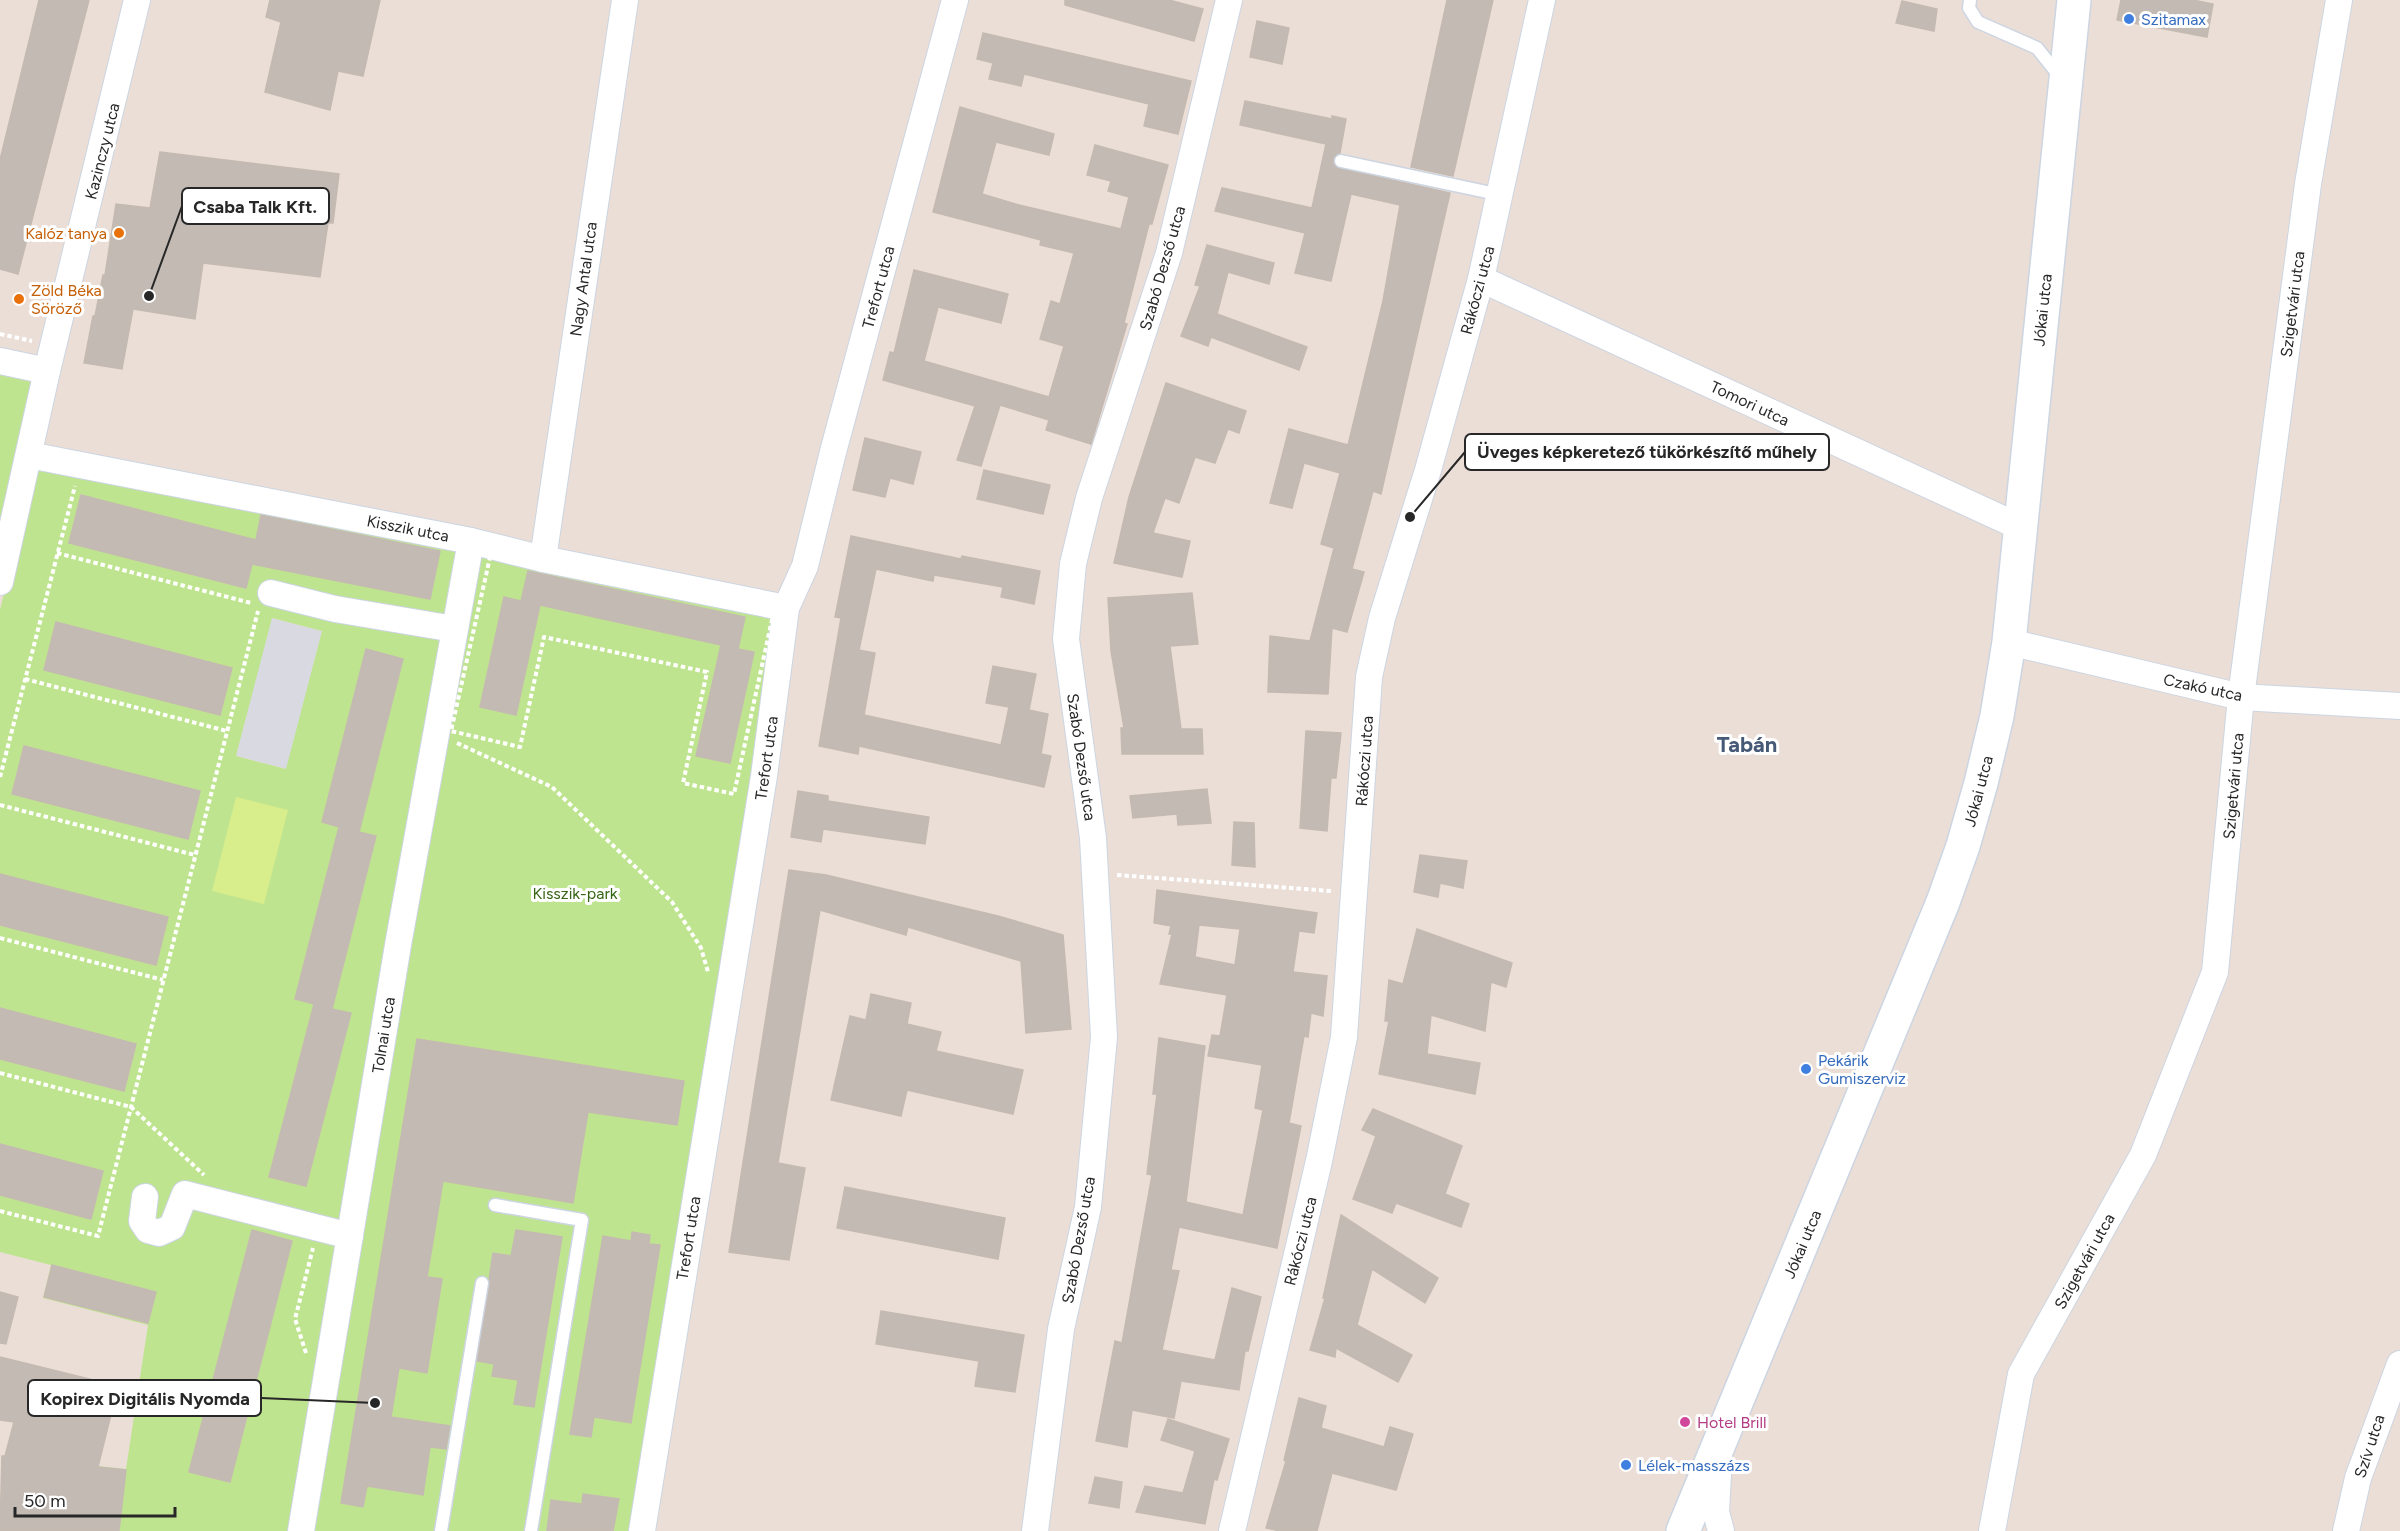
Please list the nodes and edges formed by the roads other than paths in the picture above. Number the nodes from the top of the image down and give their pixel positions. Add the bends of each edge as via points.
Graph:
1 (137, 0) edge
2 (625, 0) edge
3 (956, 0) edge
4 (1229, 0) edge
5 (1542, 0) edge
6 (1970, 0) edge
7 (2074, 0) edge
8 (2339, 0) edge
9 (2065, 84) junction
10 (1341, 161) dead end
11 (1501, 195) junction
12 (1480, 279) junction
13 (0, 361) edge
14 (47, 371) junction
15 (29, 455) junction
16 (2020, 527) junction
17 (471, 541) junction
18 (543, 559) junction
19 (0, 582) edge
20 (265, 599) road end
21 (786, 608) junction
22 (454, 629) junction
23 (2009, 642) junction
24 (2241, 697) junction
25 (2400, 706) edge
26 (145, 1197) dead end
27 (495, 1205) dead end
28 (350, 1236) junction
29 (482, 1283) dead end
30 (2400, 1364) edge
31 (1720, 1440) junction
32 (302, 1531) edge
33 (441, 1531) edge
34 (531, 1531) edge
35 (642, 1531) edge
36 (1035, 1531) edge
37 (1232, 1531) edge
38 (1683, 1531) edge
39 (1721, 1531) edge
40 (1992, 1531) edge
41 (2346, 1531) edge

1 - 14 street, Kazinczy utca
2 - 18 street, Nagy Antal utca
3 - 21 street, Trefort utca via 805,566
4 - 36 street, Szabó Dezső utca via 1169,253 1089,498 1073,564 1066,639 1095,873 1104,1037 1088,1207 1062,1329
5 - 11 street, Rákóczi utca
6 - 9 lane via 1969,8 1978,22 2037,48
7 - 9 main road, Jókai utca
8 - 24 street, Szigetvári utca via 2308,184
9 - 16 main road, Jókai utca
10 - 11 lane
11 - 12 street, Rákóczi utca
12 - 16 street, Tomori utca
12 - 37 street, Rákóczi utca via 1428,470 1382,618 1369,677 1344,1037 1319,1161
13 - 14 street
14 - 15 street, Kazinczy utca
15 - 17 street, Kisszik utca
15 - 19 street, Kazinczy utca
16 - 23 main road, Jókai utca
17 - 18 street, Kisszik utca
17 - 22 street, Tolnai utca
18 - 21 street, Kisszik utca
20 - 22 street
21 - 35 street, Trefort utca via 764,776
22 - 28 street, Tolnai utca
23 - 24 street, Czakó utca
23 - 31 main road, Jókai utca via 1997,716 1963,846 1910,986
24 - 25 street, Czakó utca
24 - 40 street, Szigetvári utca via 2215,972 2143,1155 2021,1374
26 - 28 street via 142,1221 148,1230 159,1233 172,1227 185,1194
27 - 34 lane via 582,1220
28 - 32 street, Tolnai utca
29 - 33 lane
30 - 41 street, Szív utca via 2358,1478
31 - 38 main road, Jókai utca
31 - 39 street via 1716,1512

